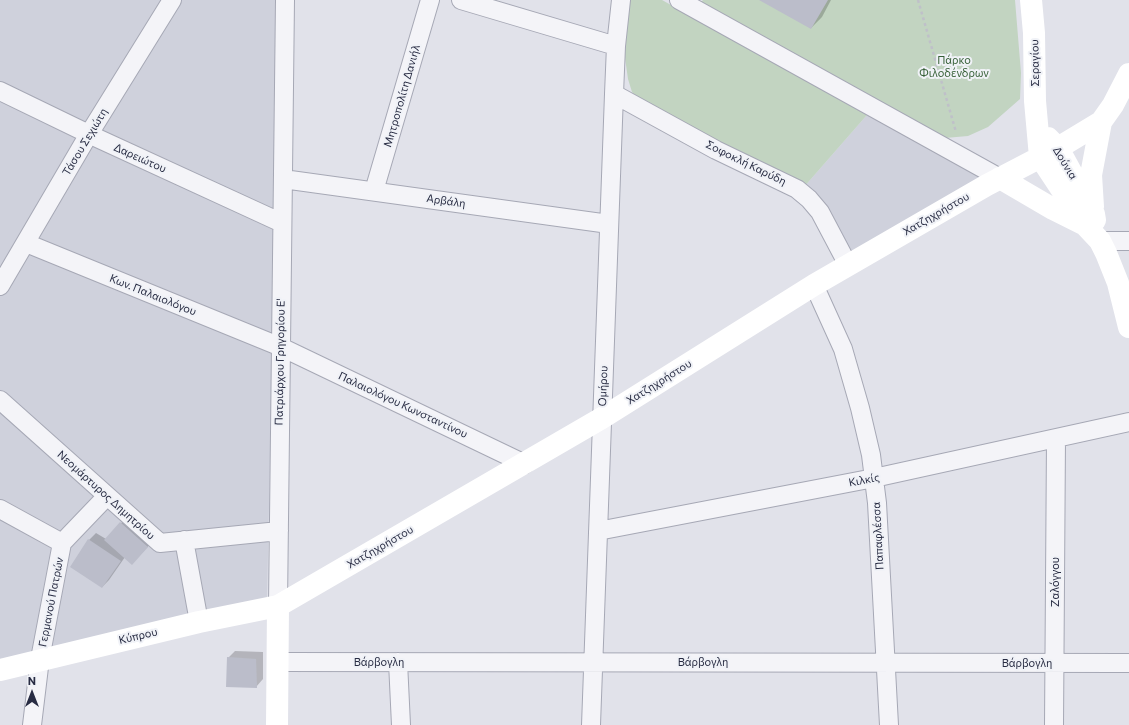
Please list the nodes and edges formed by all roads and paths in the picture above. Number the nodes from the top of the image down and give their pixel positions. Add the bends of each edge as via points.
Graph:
1 (172, 0) edge
2 (285, 0) edge
3 (430, 0) edge
4 (461, 0) edge
5 (621, 0) edge
6 (918, 0) edge
7 (1031, 0) edge
8 (684, 2) edge
9 (616, 46) junction
10 (1129, 74) edge
11 (0, 91) edge
12 (614, 94) junction
13 (1101, 122) junction
14 (1037, 126) joint
15 (89, 134) junction
16 (1049, 153) junction
17 (963, 158) junction
18 (1000, 178) junction
19 (283, 179) junction
20 (374, 192) junction
21 (1089, 219) junction
22 (282, 222) junction
23 (609, 224) junction
24 (1100, 241) junction
25 (1129, 241) edge
26 (26, 243) junction
27 (848, 264) junction
28 (814, 285) junction
29 (0, 286) edge
30 (1129, 327) edge
31 (281, 347) junction
32 (0, 400) edge
33 (602, 418) junction
34 (1129, 422) edge
35 (1056, 439) junction
36 (525, 464) junction
37 (874, 478) junction
38 (107, 496) junction
39 (0, 509) edge
40 (279, 531) junction
41 (598, 531) junction
42 (184, 540) junction
43 (62, 543) junction
44 (278, 606) junction
45 (199, 622) junction
46 (40, 659) junction
47 (277, 662) junction
48 (398, 662) junction
49 (594, 662) junction
50 (885, 662) junction
51 (1055, 663) junction
52 (1129, 663) edge
53 (1, 668) edge
54 (32, 725) edge
55 (277, 725) edge
56 (401, 725) edge
57 (591, 725) edge
58 (889, 725) edge
59 (1054, 725) edge

1 - 15 street, Τάσου Σεχιώτη
2 - 19 street, Πατριάρχου Γρηγορίου Ε'
3 - 20 street, Μητροπολίτη Δανιήλ
4 - 9 street
5 - 9 street, Ομήρου
6 - 17 path
7 - 14 street, Σεραγίου
8 - 17 street
9 - 12 street, Ομήρου
10 - 13 street
11 - 15 street, Δαρειώτου
12 - 23 street, Ομήρου
12 - 27 street, Σοφοκλή Καρύδη via 716,150 797,189 820,212
13 - 16 street, Χατζηχρήστου
13 - 21 street via 1091,176
14 - 16 street, Δούνια
15 - 22 street, Δαρειώτου
15 - 26 street, Τάσου Σεχιώτη
16 - 18 street, Χατζηχρήστου
16 - 21 street, Δούνια
17 - 18 street
18 - 21 street via 1053,209
18 - 27 street, Χατζηχρήστου
19 - 20 street, Αρβάλη
19 - 22 street, Πατριάρχου Γρηγορίου Ε'
20 - 23 street, Αρβάλη
21 - 24 street, Δούνια
22 - 31 street, Πατριάρχου Γρηγορίου Ε'
23 - 33 street, Ομήρου
24 - 25 street
24 - 30 street, Δούνια via 1114,271
26 - 29 street, Τάσου Σεχιώτη
26 - 31 street, Κων. Παλαιολόγου
27 - 28 street, Χατζηχρήστου
28 - 33 street, Χατζηχρήστου
28 - 37 street, Παπαφλέσσα via 843,349 860,408
31 - 36 street, Παλαιολόγου Κωνσταντίνου
31 - 40 street, Πατριάρχου Γρηγορίου Ε'
32 - 38 street, Νεομάρτυρος Δημητρίου
33 - 36 street, Χατζηχρήστου
33 - 41 street, Ομήρου
34 - 35 street, Κιλκίς
35 - 37 street, Κιλκίς
35 - 51 street, Ζαλόγγου
36 - 44 street, Χατζηχρήστου
37 - 41 street, Κιλκίς
37 - 50 street, Παπαφλέσσα
38 - 42 street, Νεομάρτυρος Δημητρίου via 160,543
38 - 43 street, Γερμανού Πατρών
39 - 43 street
40 - 42 street, Νεομάρτυρος Δημητρίου
40 - 44 street, Πατριάρχου Γρηγορίου Ε'
41 - 49 street, Ομήρου
42 - 45 street
43 - 46 street, Γερμανού Πατρών
44 - 45 street, Κύπρου
44 - 47 street, Πατριάρχου Γρηγορίου Ε'
45 - 46 street, Κύπρου
46 - 53 street, Κύπρου
46 - 54 street, Γερμανού Πατρών
47 - 48 street, Βάρβογλη
47 - 55 street, Πατριάρχου Γρηγορίου Ε'
48 - 49 street, Βάρβογλη
48 - 56 street
49 - 50 street, Βάρβογλη
49 - 57 street, Ομήρου
50 - 51 street, Βάρβογλη
50 - 58 street, Παπαφλέσσα
51 - 52 street, Βάρβογλη
51 - 59 street, Ζαλόγγου

